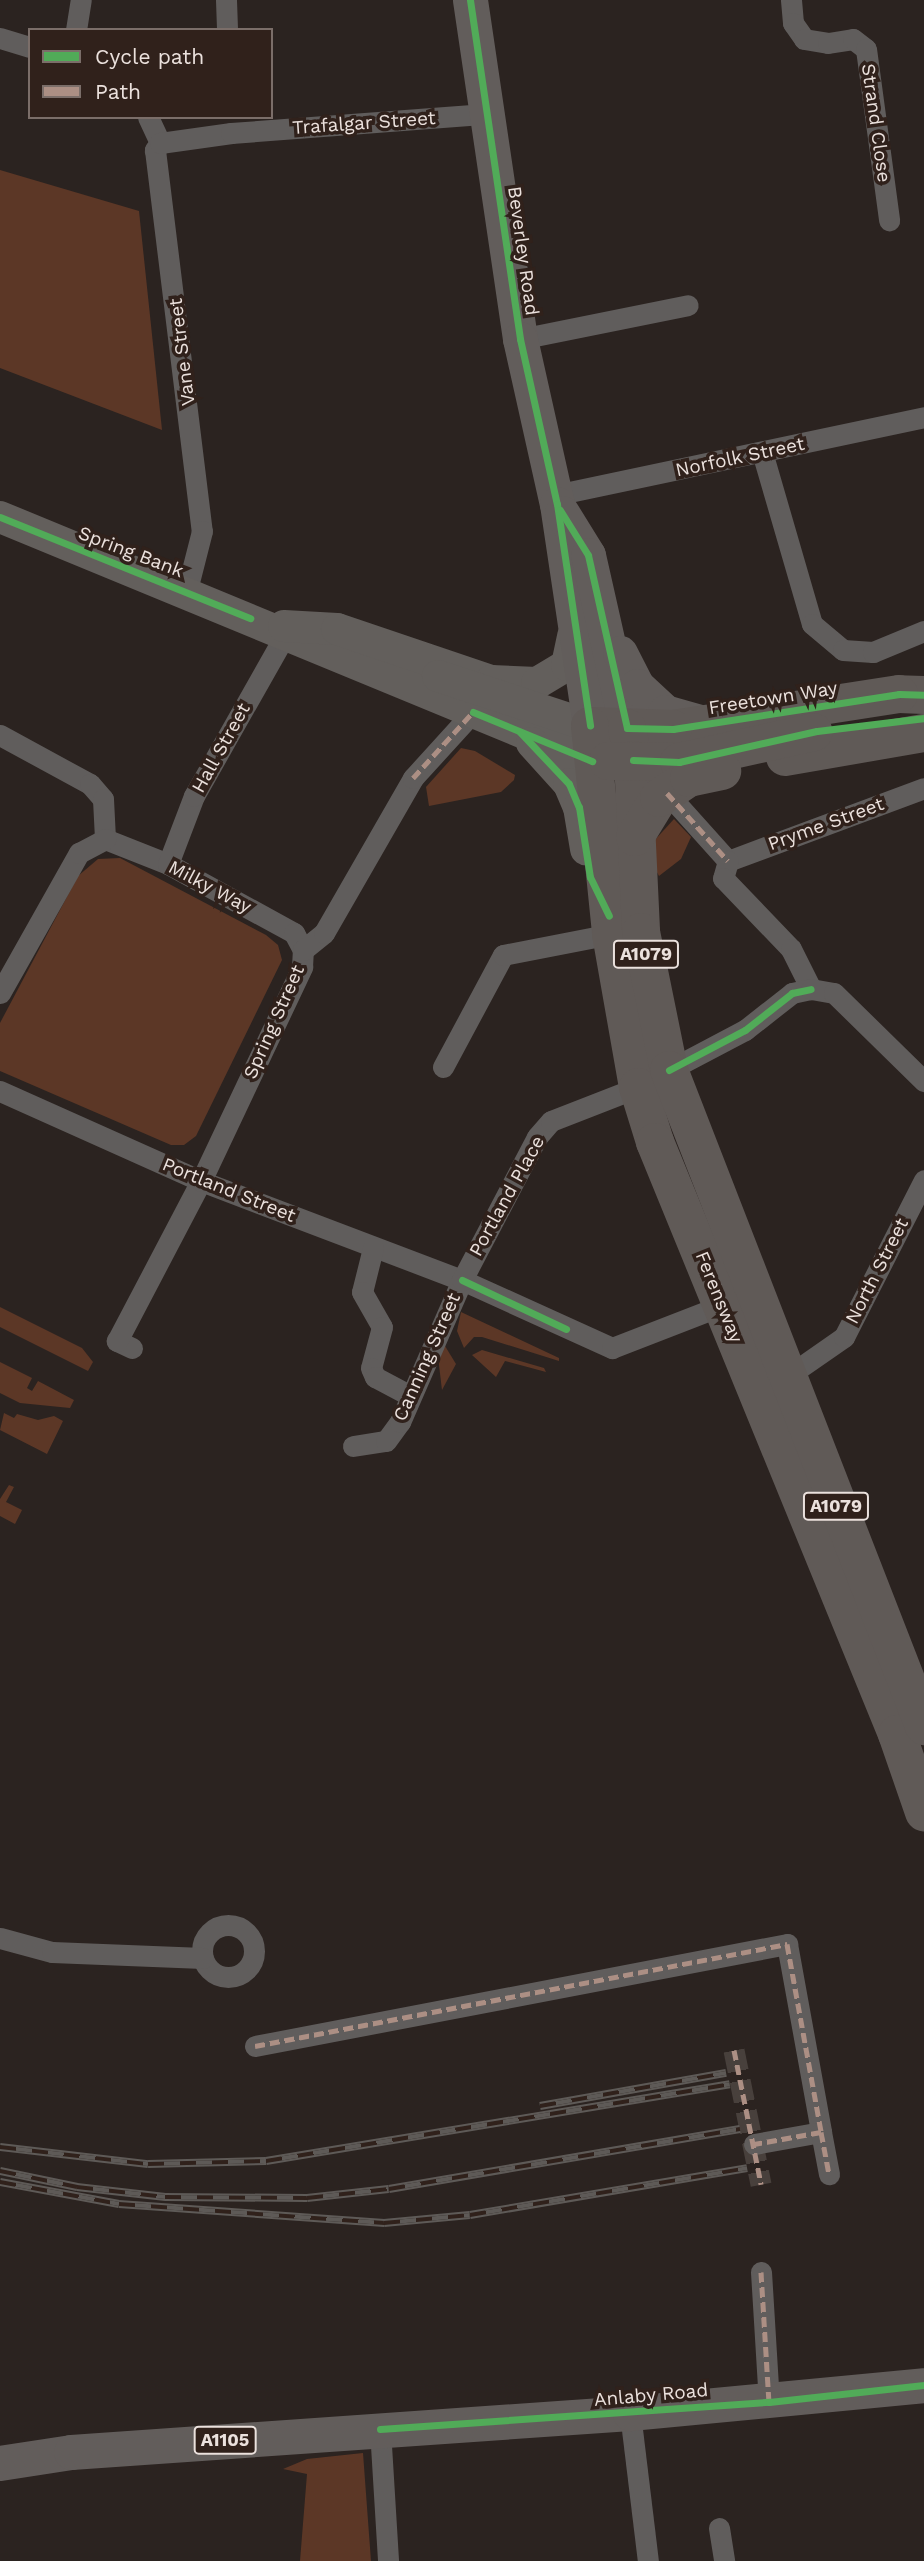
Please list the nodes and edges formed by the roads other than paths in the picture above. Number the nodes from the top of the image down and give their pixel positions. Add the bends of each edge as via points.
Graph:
1 (81, 0) edge
2 (226, 0) edge
3 (470, 0) edge
4 (791, 0) edge
5 (76, 28) edge
6 (227, 28) edge
7 (0, 38) edge
8 (28, 46) edge
9 (485, 114) junction
10 (149, 119) edge
11 (231, 125) edge
12 (160, 143) junction
13 (889, 220) dead end
14 (688, 304) dead end
15 (520, 339) junction
16 (924, 417) edge
17 (762, 452) junction
18 (556, 499) junction
19 (0, 517) edge
20 (187, 590) junction
21 (601, 612) junction
22 (284, 631) junction
23 (924, 631) edge
24 (573, 636) junction
25 (924, 695) edge
26 (473, 712) junction
27 (924, 718) edge
28 (708, 724) junction
29 (520, 732) junction
30 (924, 733) edge
31 (0, 735) edge
32 (610, 744) junction
33 (924, 788) edge
34 (667, 793) junction
35 (635, 837) junction
36 (105, 839) junction
37 (728, 861) junction
38 (168, 864) junction
39 (610, 925) junction
40 (303, 950) junction
41 (8, 958) edge
42 (811, 989) junction
43 (0, 993) edge
44 (443, 1067) dead end
45 (653, 1079) junction
46 (923, 1080) edge
47 (0, 1090) edge
48 (924, 1180) edge
49 (201, 1181) junction
50 (373, 1248) junction
51 (462, 1280) junction
52 (723, 1305) junction
53 (132, 1348) dead end
54 (785, 1378) junction
55 (410, 1396) junction
56 (353, 1446) dead end
57 (923, 1701) edge
58 (924, 1812) edge
59 (0, 1938) edge
60 (202, 1958) dead end
61 (255, 2046) dead end
62 (821, 2132) junction
63 (754, 2144) dead end
64 (829, 2174) dead end
65 (761, 2272) dead end
66 (915, 2384) edge
67 (769, 2402) junction
68 (630, 2413) junction
69 (380, 2429) junction
70 (0, 2450) edge
71 (71, 2452) junction
72 (0, 2463) edge
73 (719, 2528) dead end
74 (388, 2561) edge
75 (648, 2561) edge
76 (724, 2561) edge

1 - 5 street
2 - 6 street
3 - 9 main road, Beverley Road
4 - 13 street, Strand Close via 793,23 804,39 828,43 853,39 866,49
7 - 8 street
9 - 11 street, Trafalgar Street
9 - 15 main road, Beverley Road
10 - 12 street, Vane Street
11 - 12 street, Trafalgar Street
12 - 20 street, Vane Street via 155,150 202,531
14 - 15 street
15 - 18 main road, Beverley Road
16 - 17 street, Norfolk Street
17 - 18 street, Norfolk Street
17 - 23 street via 812,624 843,650 873,652
18 - 21 main road, Beverley Road via 588,555
18 - 24 main road, Beverley Road
19 - 20 street, Spring Bank
20 - 22 street, Spring Bank
21 - 28 main road via 637,686 665,712
21 - 32 main road, Beverley Road
22 - 24 street via 337,629 491,681 537,684 566,665
22 - 26 street, Spring Bank
22 - 32 street, Spring Bank via 324,635 566,722
22 - 38 street, Hall Street via 194,796
24 - 32 main road, Beverley Road
25 - 28 highway, Freetown Way
26 - 29 street, Spring Bank
26 - 40 street, Spring Street via 413,778 324,933
27 - 32 highway, Freetown Way via 817,731 679,762
28 - 32 highway, Freetown Way
29 - 32 street, Spring Bank
29 - 39 street via 569,784 579,807 590,877
30 - 34 highway via 689,778
31 - 36 street via 90,784 103,799
32 - 35 highway, Ferensway / A1079
32 - 39 highway, Ferensway / A1079
33 - 37 street, Pryme Street
34 - 35 highway via 646,813
34 - 37 street
35 - 45 highway, Ferensway / A1079
36 - 38 street, Milky Way
36 - 41 street via 79,853
37 - 42 street via 723,878 792,949
38 - 40 street, Milky Way via 294,933
39 - 44 street via 503,955
39 - 45 highway, Ferensway / A1079
40 - 49 street, Spring Street via 302,967
41 - 43 street
42 - 45 street, Portland Place via 792,993 745,1030
42 - 46 street via 834,993
45 - 51 street, Portland Place via 605,1104 551,1121 537,1137
45 - 52 highway, Ferensway / A1079 via 655,1142
45 - 54 highway, Ferensway / A1079
47 - 49 street, Portland Street
48 - 54 street, North Street via 844,1337
49 - 50 street, Portland Street
49 - 53 street, Spring Street via 117,1341
50 - 51 street, Portland Street
50 - 55 street via 362,1292 382,1327 371,1368 375,1377
51 - 52 street, Portland Street via 612,1348
51 - 55 street, Canning Street
52 - 58 highway, Ferensway / A1079 via 897,1734
54 - 57 highway, Ferensway / A1079
55 - 56 street, Canning Street via 386,1441
59 - 60 street via 52,1952
61 - 62 street via 787,1944
62 - 63 street
62 - 64 street
65 - 67 street
66 - 67 main road, Anlaby Road / A1105
67 - 68 main road, Anlaby Road / A1105
68 - 69 main road, Anlaby Road / A1105
68 - 75 street
69 - 71 main road, Anlaby Road / A1105
69 - 74 street
70 - 71 main road, Anlaby Road / A1105
71 - 72 main road, Anlaby Road / A1105
73 - 76 street

